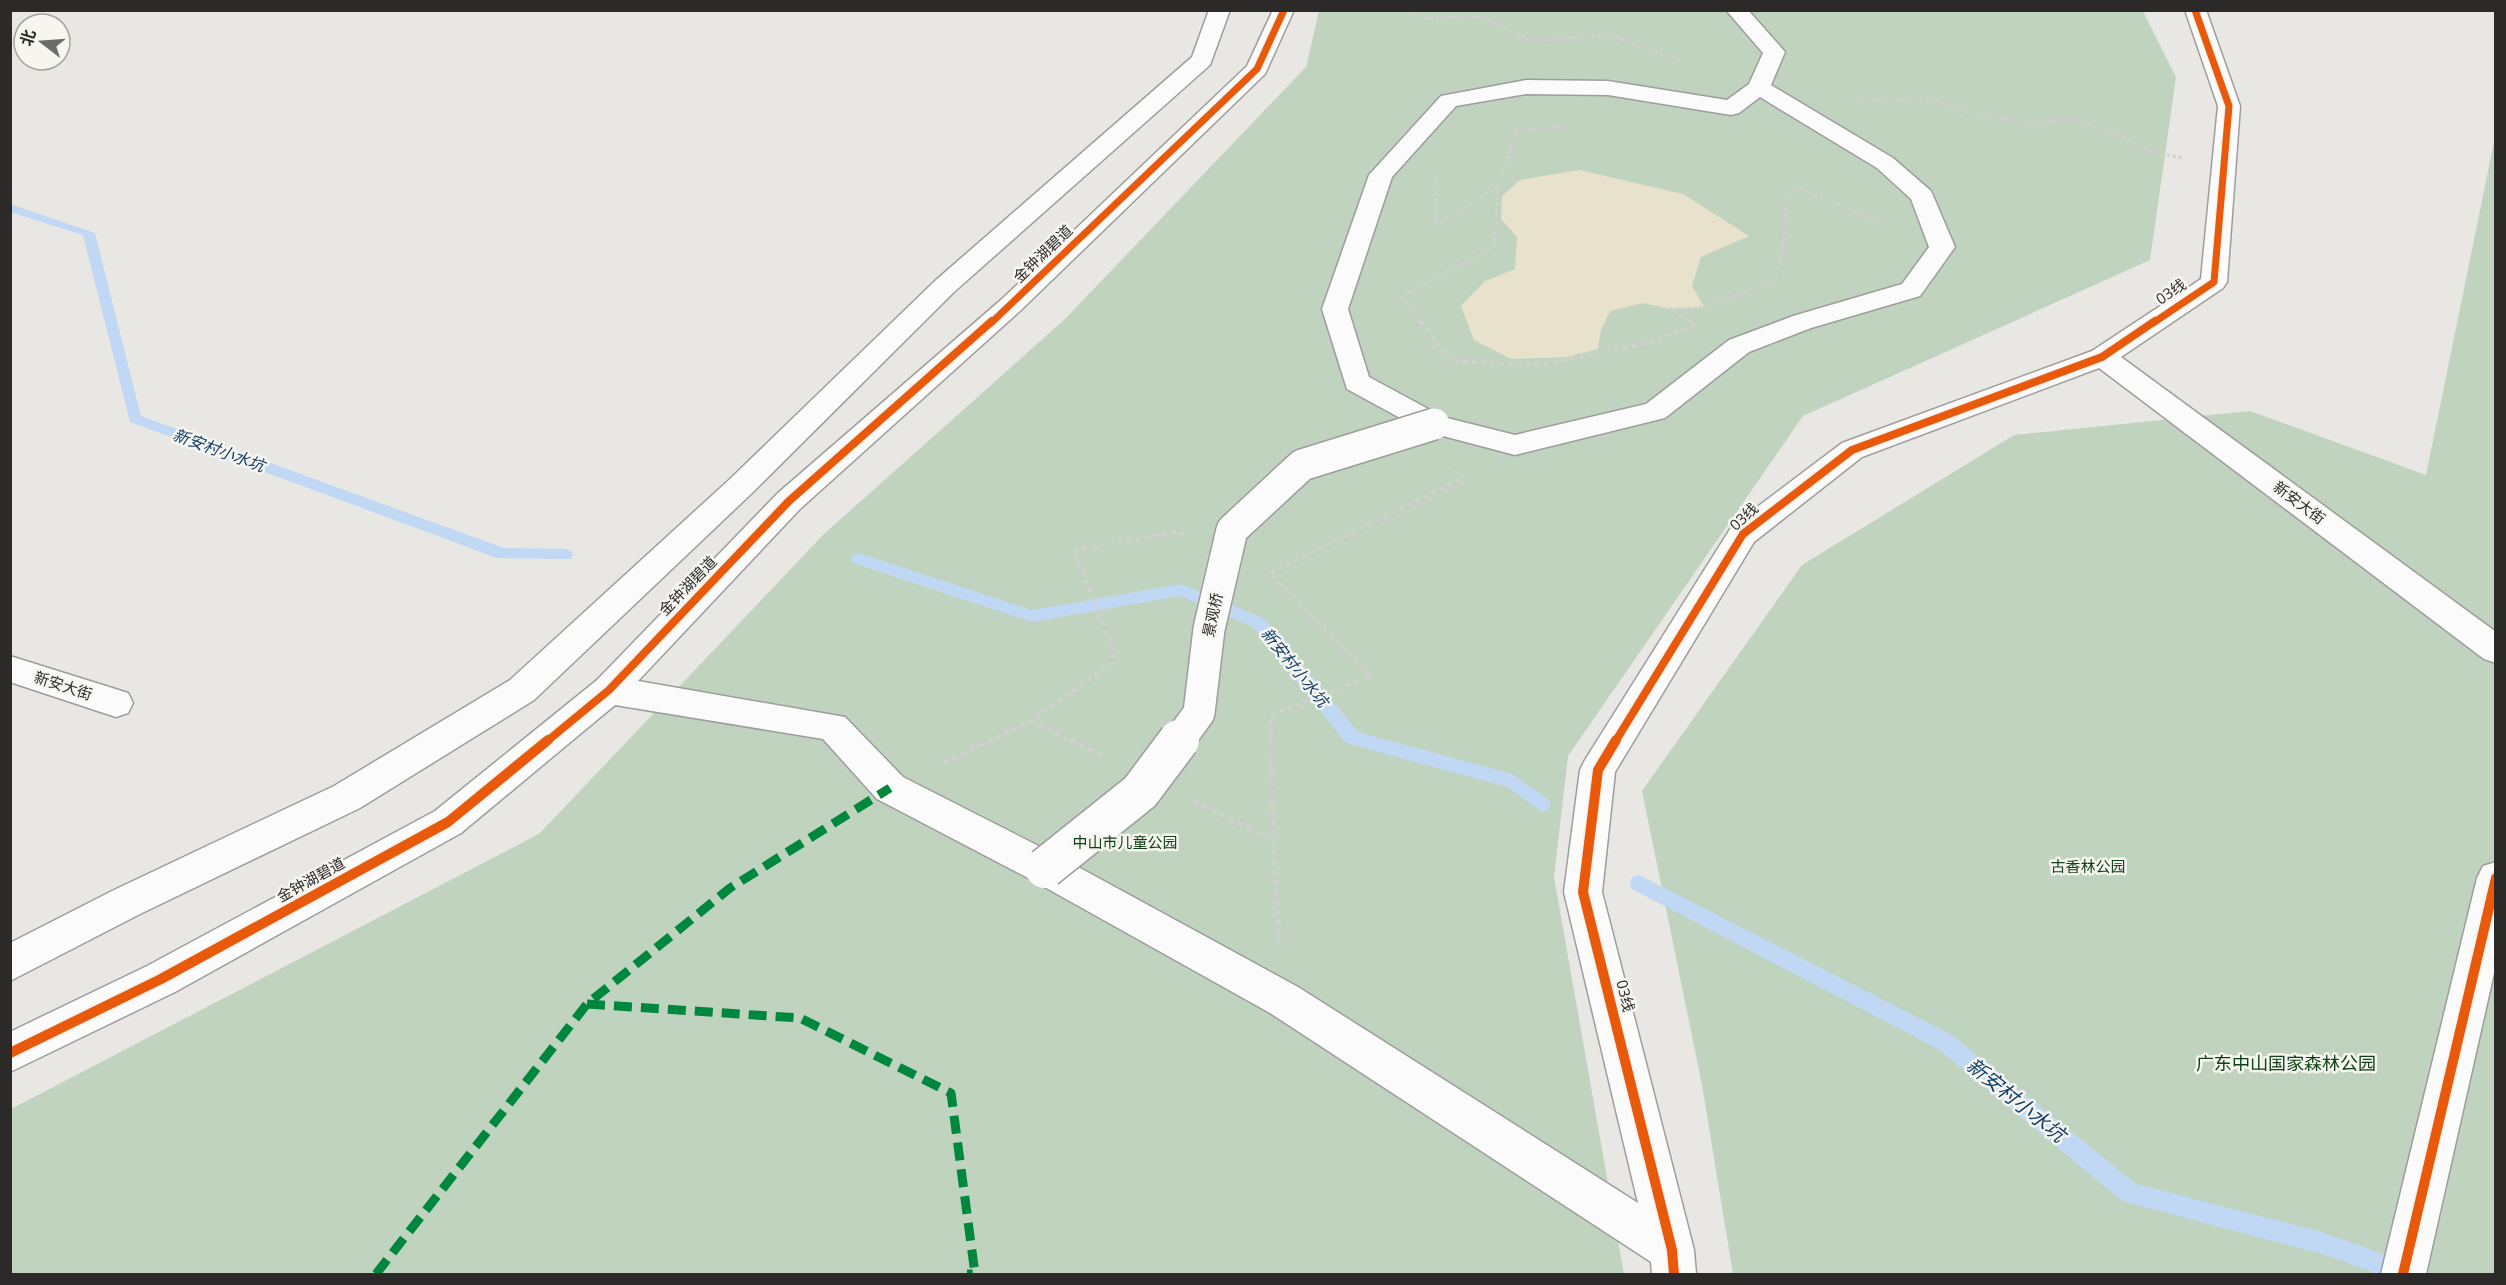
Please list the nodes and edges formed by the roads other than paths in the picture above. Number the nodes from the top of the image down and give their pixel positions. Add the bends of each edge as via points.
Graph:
1 (1220, 10) edge
2 (1284, 10) edge
3 (1736, 10) edge
4 (2195, 10) edge
5 (1759, 87) junction
6 (2102, 357) junction
7 (1434, 424) junction
8 (2496, 650) edge
9 (10, 669) edge
10 (609, 690) junction
11 (116, 703) dead end
12 (1044, 868) junction
13 (2496, 878) edge
14 (10, 963) edge
15 (10, 1053) edge
16 (1673, 1262) edge
17 (2403, 1275) edge

1 - 14 street via 1202,60 945,286 741,486 522,690 347,797 127,902
2 - 10 street, 金钟湖碧道 via 1257,69 1011,305 789,501
3 - 5 street via 1774,52
4 - 6 street, 03线 via 2229,106 2214,282
5 - 7 street via 1731,108 1608,88 1526,87 1449,101 1381,175 1335,309 1357,382
5 - 7 street via 1885,163 1922,196 1942,247 1911,291 1802,322 1739,346 1655,411 1515,445
6 - 8 street, 新安大街
6 - 16 street, 03线 via 1852,450 1743,534 1598,770 1583,892
7 - 12 street, 景观桥, bridge via 1302,465 1232,530 1209,629 1199,713 1140,792
9 - 11 street, 新安大街
10 - 12 street via 833,727 890,788
10 - 15 street, 金钟湖碧道 via 448,822 160,979
12 - 16 street via 1284,1000
13 - 17 street

